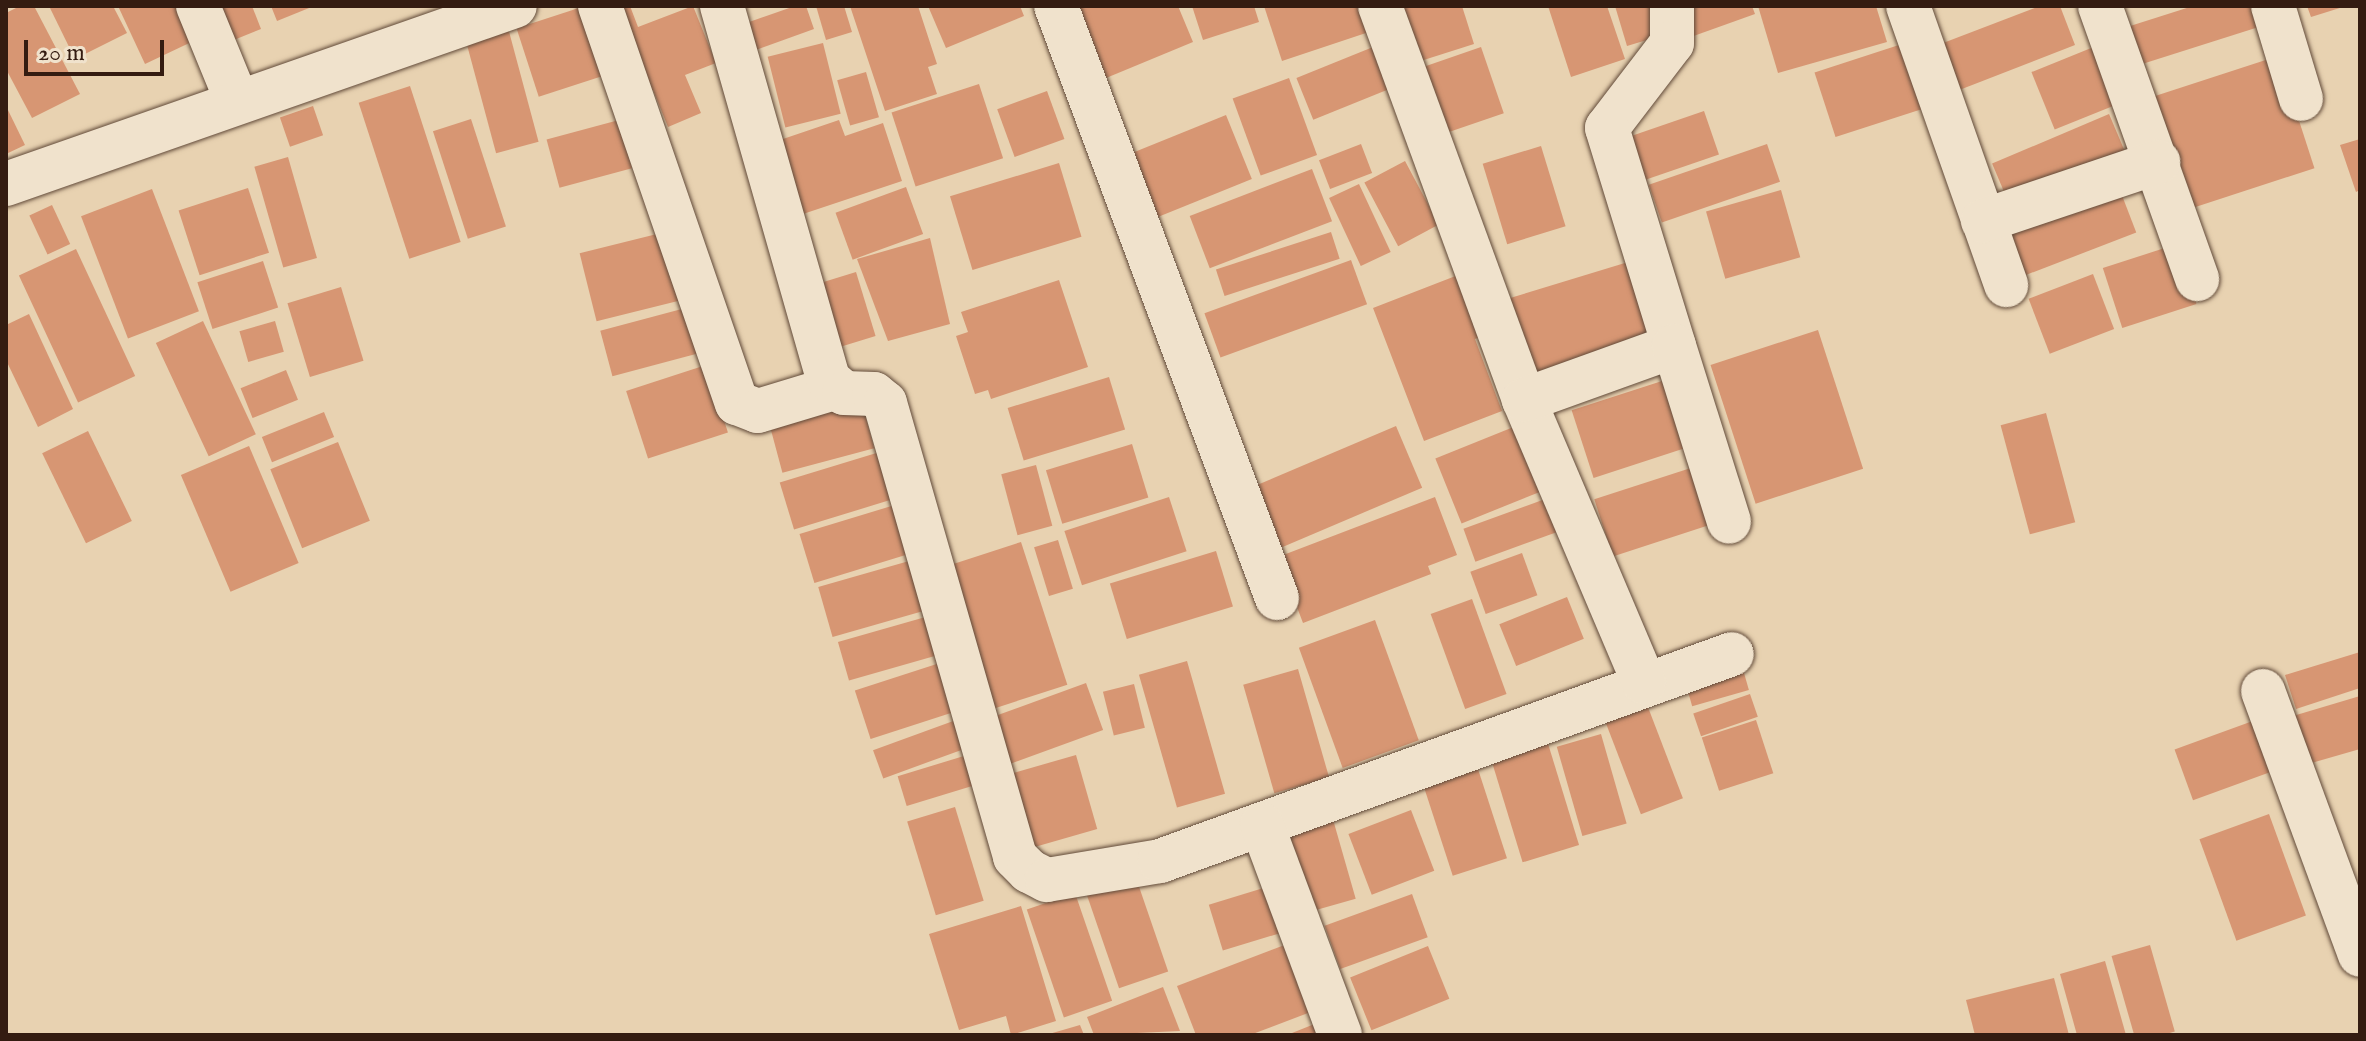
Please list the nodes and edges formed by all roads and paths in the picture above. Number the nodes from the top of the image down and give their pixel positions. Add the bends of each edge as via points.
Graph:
1 (198, 6) edge
2 (600, 6) edge
3 (722, 6) edge
4 (1056, 6) edge
5 (1380, 6) edge
6 (1672, 6) edge
7 (1908, 6) edge
8 (2100, 6) edge
9 (2273, 6) edge
10 (499, 9) edge
11 (2301, 99) dead end
12 (237, 101) junction
13 (2158, 162) junction
14 (6, 184) edge
15 (1983, 221) junction
16 (2197, 279) dead end
17 (2006, 285) dead end
18 (1674, 346) junction
19 (834, 388) junction
20 (1524, 400) junction
21 (1729, 522) dead end
22 (1277, 598) dead end
23 (1732, 654) dead end
24 (1644, 683) junction
25 (2263, 691) dead end
26 (1262, 825) junction
27 (2360, 955) edge
28 (1340, 1035) edge

1 - 12 street
2 - 19 street via 737,403 758,411
3 - 19 street via 760,157
4 - 22 street
5 - 20 street
6 - 18 street via 1672,43 1607,128
7 - 15 street
8 - 13 street
9 - 11 street
10 - 12 street
12 - 14 street
13 - 15 street
13 - 16 street
15 - 17 street
18 - 20 street
18 - 21 street
19 - 26 street via 885,403 1015,857 1047,880 1160,861
20 - 24 street
23 - 24 street
24 - 26 street
25 - 27 street
26 - 28 street

